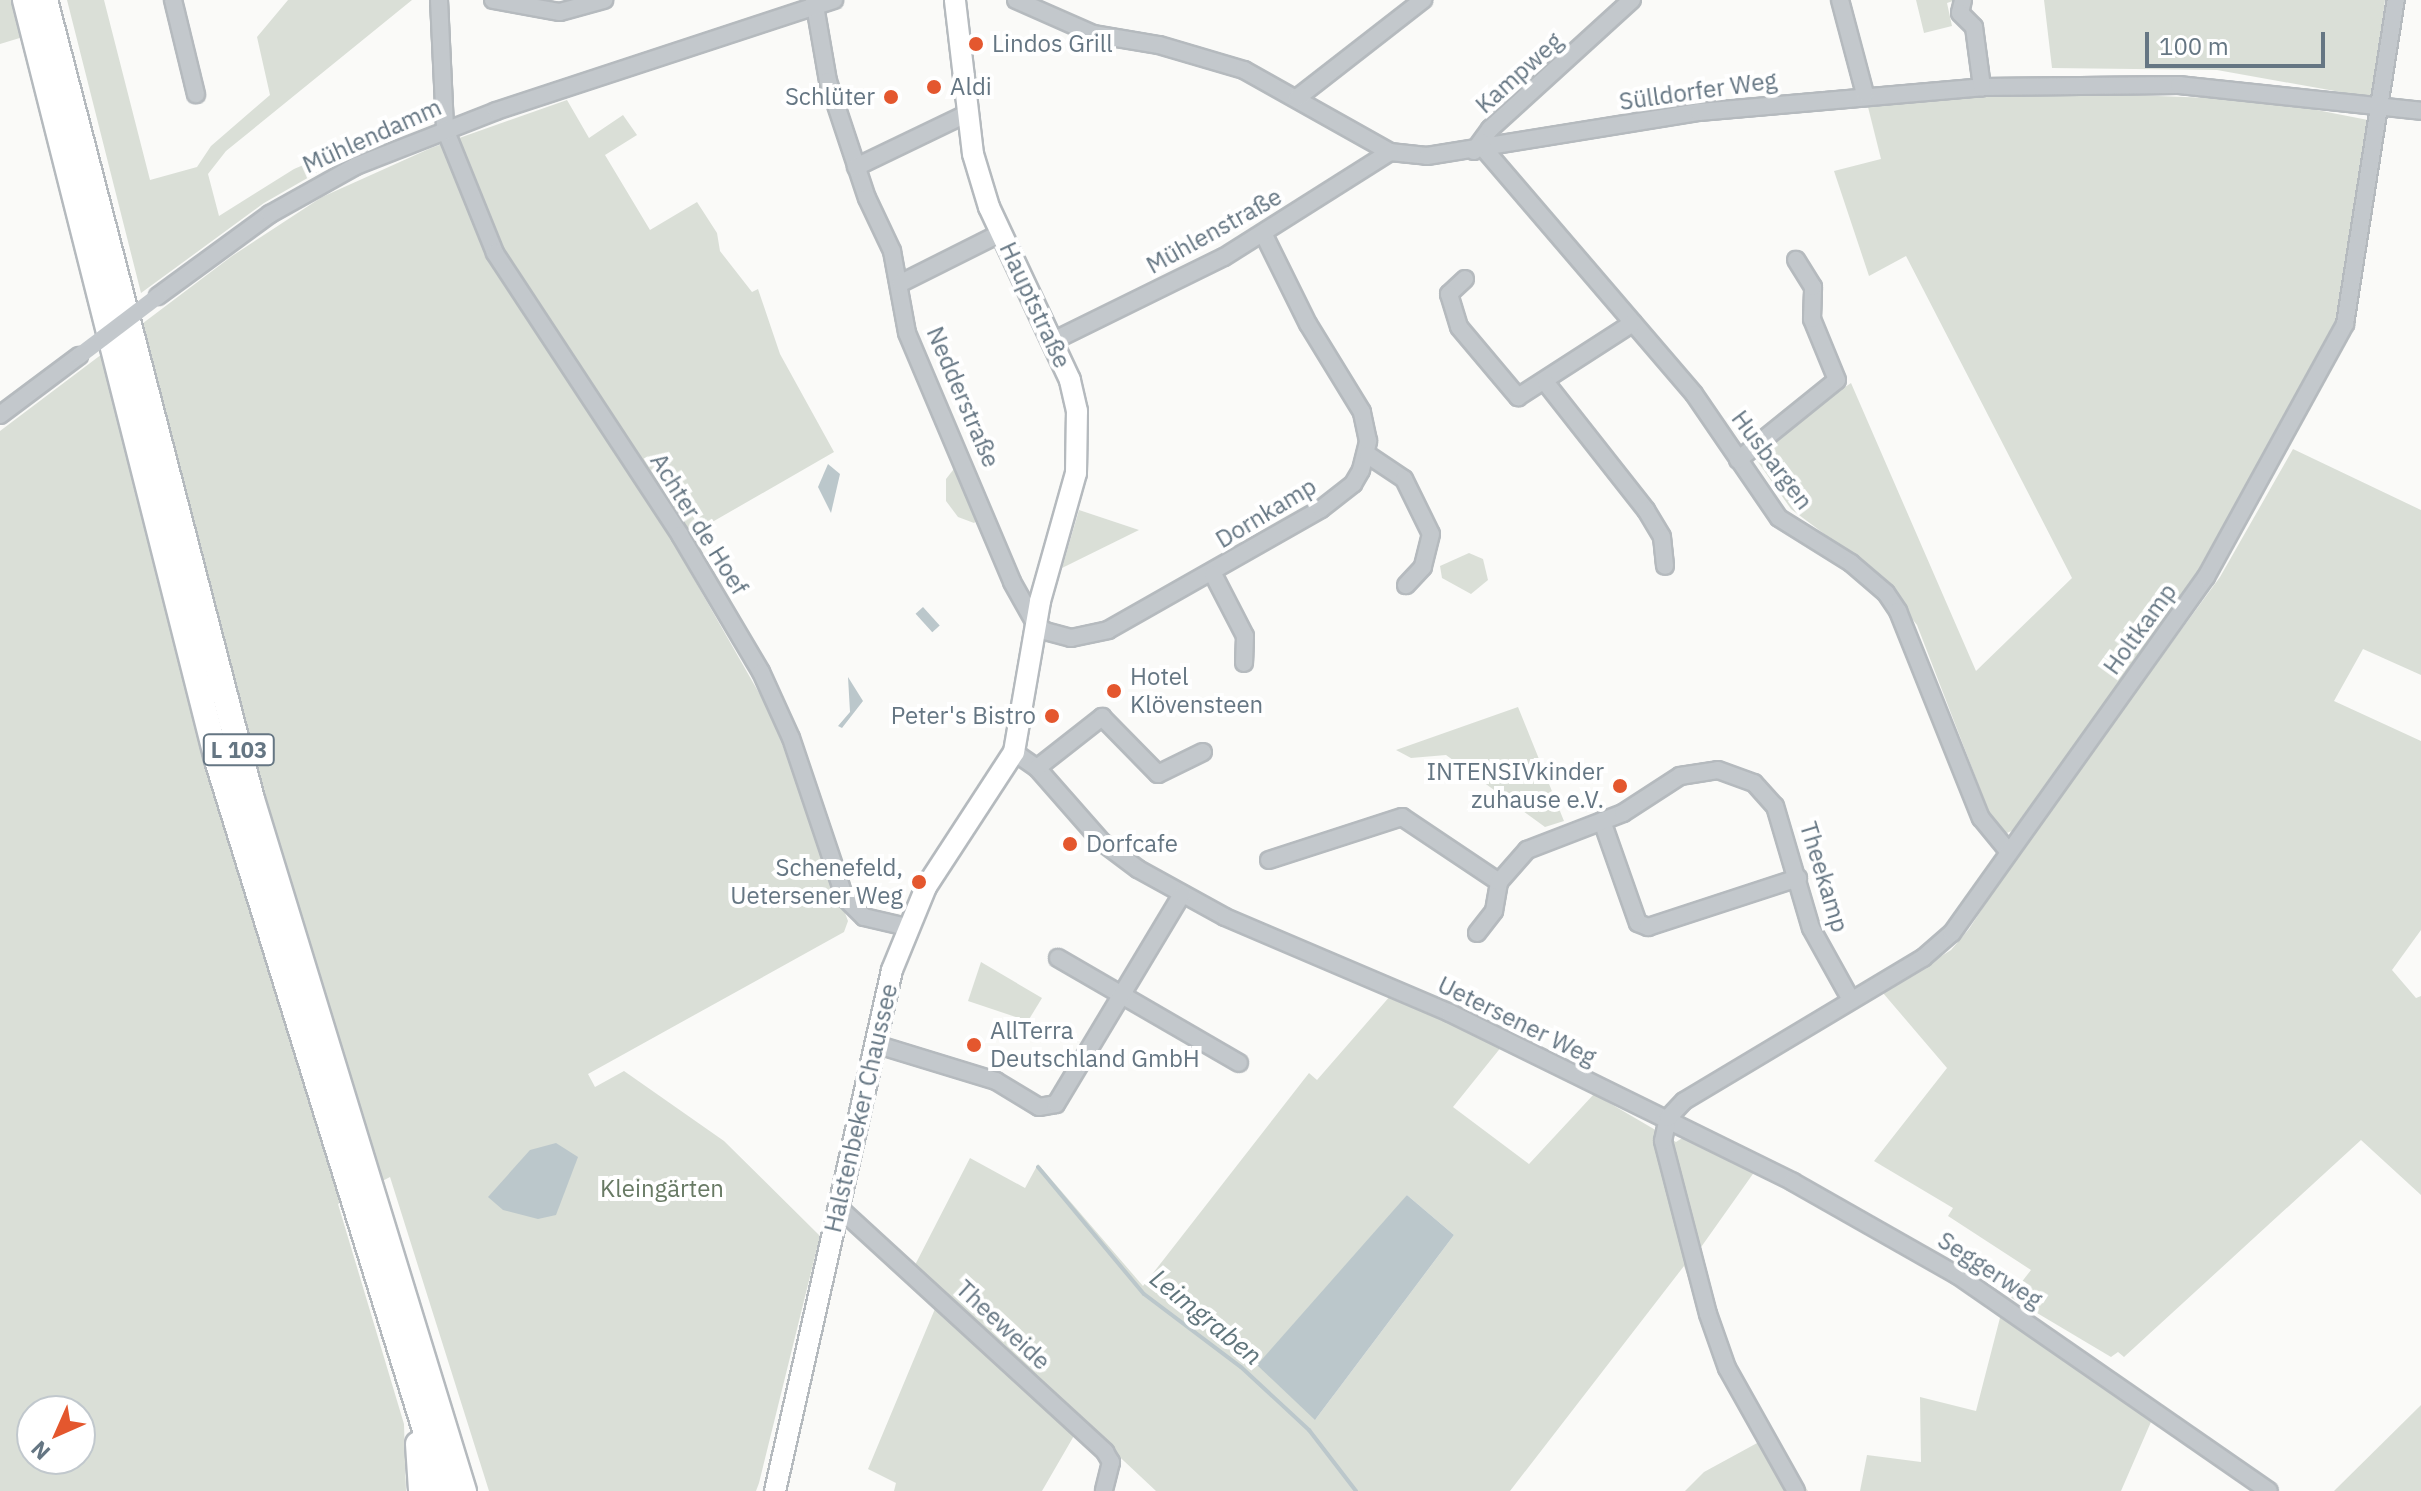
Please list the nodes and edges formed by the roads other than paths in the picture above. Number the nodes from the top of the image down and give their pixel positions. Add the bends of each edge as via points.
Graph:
1 (25, 0) edge
2 (45, 0) edge
3 (173, 0) edge
4 (439, 0) edge
5 (493, 0) edge
6 (604, 0) edge
7 (834, 0) edge
8 (955, 0) edge
9 (1016, 0) edge
10 (1423, 0) edge
11 (1632, 0) edge
12 (1840, 0) edge
13 (1963, 0) edge
14 (2396, 0) edge
15 (816, 3) edge
16 (1982, 87) junction
17 (196, 94) dead end
18 (1865, 94) junction
19 (1297, 98) junction
20 (2379, 108) junction
21 (2421, 111) edge
22 (966, 114) junction
23 (445, 129) junction
24 (1480, 150) junction
25 (1390, 152) junction
26 (856, 167) junction
27 (1001, 233) junction
28 (1264, 235) junction
29 (1796, 260) dead end
30 (1465, 279) dead end
31 (901, 283) junction
32 (1633, 323) junction
33 (1055, 340) junction
34 (1546, 383) junction
35 (0, 415) edge
36 (1368, 455) junction
37 (1738, 460) junction
38 (1665, 566) dead end
39 (1213, 574) junction
40 (1406, 585) dead end
41 (1035, 623) junction
42 (1244, 663) dead end
43 (1014, 752) junction
44 (1203, 752) dead end
45 (1037, 768) junction
46 (1602, 821) junction
47 (2008, 851) junction
48 (1269, 860) dead end
49 (1798, 878) junction
50 (1499, 882) junction
51 (1182, 894) junction
52 (907, 927) junction
53 (1477, 933) dead end
54 (1058, 958) dead end
55 (1123, 995) junction
56 (1851, 1000) junction
57 (875, 1044) junction
58 (1239, 1063) dead end
59 (1668, 1118) junction
60 (837, 1206) junction
61 (415, 1401) junction
62 (421, 1491) edge
63 (444, 1491) edge
64 (464, 1491) edge
65 (775, 1491) edge
66 (1104, 1491) edge
67 (1796, 1491) edge
68 (2269, 1491) edge

1 - 61 highway, L 103 via 217,760
2 - 64 highway, L 103 via 252,799
3 - 17 street
4 - 23 street, Achter de Hoef
5 - 6 street via 560,12
7 - 15 street, Mühlendamm
8 - 22 main road, Hauptstraße
9 - 19 street, Sülldorfer Weg via 1093,34 1159,45 1244,70
10 - 19 street
11 - 24 street, Kampweg via 1490,129
12 - 18 street
13 - 16 street via 1960,13 1974,27
14 - 20 street, Holtkamp
15 - 23 street, Mühlendamm
15 - 26 street, Nedderstraße via 828,81
16 - 18 street, Sülldorfer Weg
16 - 20 street, Sülldorfer Weg via 2179,85
18 - 24 street, Sülldorfer Weg via 1699,112
19 - 25 street, Sülldorfer Weg
20 - 21 street, Sülldorfer Weg
20 - 47 street, Holtkamp via 2345,324 2206,577
22 - 26 street
22 - 27 main road, Hauptstraße via 980,180
23 - 35 street, Mühlendamm, bridge via 316,186
23 - 52 street, Achter de Hoef via 495,253 680,535 761,672 791,738 845,898 864,917
24 - 25 street, Sülldorfer Weg via 1427,156
24 - 32 street, Husbargen
25 - 28 street, Mühlenstraße
26 - 31 street, Nedderstraße
27 - 31 street
27 - 33 main road, Hauptstraße
28 - 33 street, Mühlenstraße
28 - 36 street via 1308,324 1354,395 1366,426
29 - 37 street via 1813,287 1812,319 1837,380
30 - 34 street via 1449,294 1459,327 1511,393 1518,397
31 - 41 street, Nedderstraße via 907,333 1012,582
32 - 34 street
32 - 37 street, Husbargen via 1694,394
33 - 41 main road, Hauptstraße via 1077,411 1079,444
34 - 38 street via 1646,510 1662,537
36 - 39 street, Dornkamp via 1340,497 1229,559
36 - 40 street via 1404,479 1431,534 1423,567
37 - 47 street, Husbargen via 1779,518 1870,577 1892,602 1981,818
39 - 41 street, Dornkamp via 1083,638 1059,636
39 - 42 street via 1245,636
41 - 43 main road, Hauptstraße
43 - 45 street, Uetersener Weg
43 - 52 main road, Halstenbeker Chaussee via 935,872
44 - 45 street via 1158,774 1102,717
45 - 51 street, Uetersener Weg via 1102,842
46 - 49 street, Theekamp via 1680,776 1699,771 1738,775 1775,806
46 - 49 street via 1638,923 1648,927
46 - 50 street, Theekamp via 1527,850
47 - 56 street, Holtkamp via 1938,946
48 - 50 street via 1402,817
49 - 56 street, Theekamp via 1817,942
50 - 53 street, Theekamp via 1494,911
51 - 55 street
51 - 59 street, Uetersener Weg via 1291,947 1450,1013 1640,1109
52 - 57 main road, Halstenbeker Chaussee
54 - 55 street
55 - 57 street via 1063,1098 1047,1107 1030,1103 996,1081
55 - 58 street
56 - 59 street, Holtkamp via 1696,1093
57 - 60 main road, Halstenbeker Chaussee
59 - 67 street via 1663,1141 1708,1314 1727,1368
59 - 68 street, Seggerweg via 1957,1275
60 - 65 main road, Halstenbeker Chaussee
60 - 66 street, Theeweide via 1105,1452 1111,1462
61 - 62 highway, L 103
61 - 63 highway, L 103

